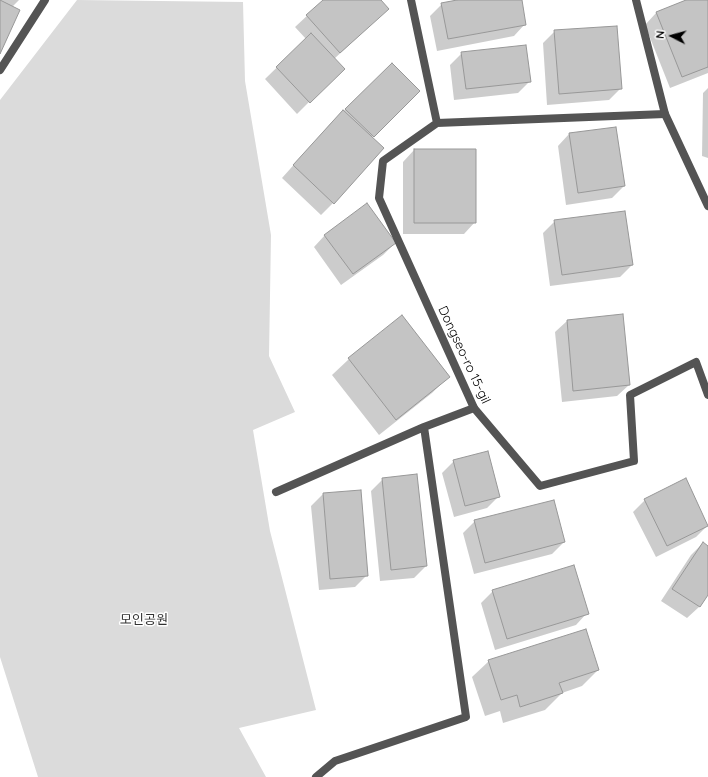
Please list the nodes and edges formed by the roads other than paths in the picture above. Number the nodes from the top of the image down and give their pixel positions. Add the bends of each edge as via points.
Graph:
1 (45, 0) edge
2 (411, 0) edge
3 (636, 0) edge
4 (0, 70) edge
5 (665, 114) junction
6 (437, 123) junction
7 (708, 206) edge
8 (708, 395) edge
9 (474, 408) junction
10 (424, 427) junction
11 (276, 492) dead end
12 (316, 777) edge

1 - 4 street
2 - 6 street
3 - 5 street
5 - 6 street
5 - 7 street
6 - 9 street, Dongseo-ro 15-gil via 383,161 379,198
8 - 9 street, Dongseo-ro 15-gil via 696,362 630,395 634,461 540,486
9 - 10 street
10 - 11 street
10 - 12 street via 466,717 335,761

